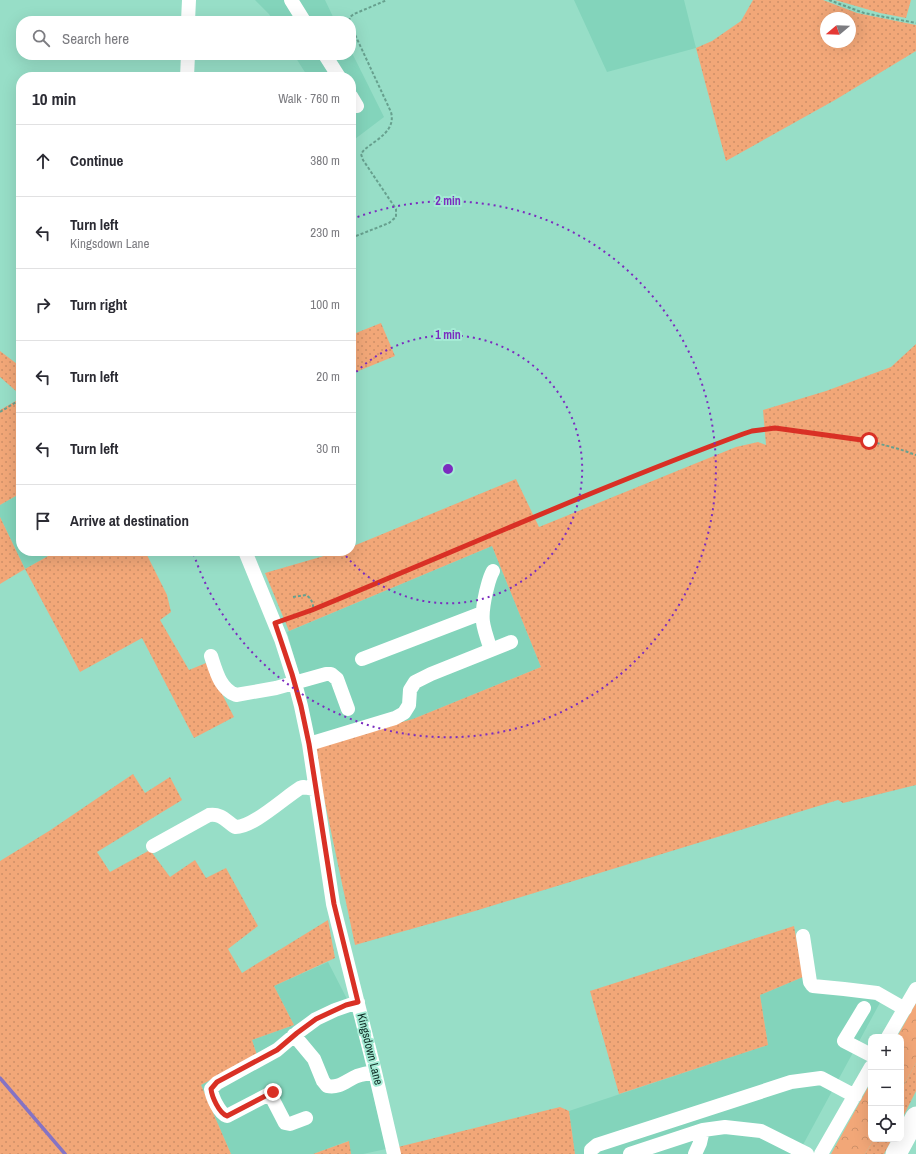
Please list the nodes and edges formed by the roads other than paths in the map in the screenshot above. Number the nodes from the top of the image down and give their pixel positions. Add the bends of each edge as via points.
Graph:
1 (189, 0) edge
2 (291, 0) edge
3 (188, 16) edge
4 (301, 16) edge
5 (188, 60) edge
6 (328, 60) edge
7 (187, 72) edge
8 (336, 72) edge
9 (247, 556) edge
10 (493, 571) dead end
11 (482, 613) junction
12 (511, 642) dead end
13 (491, 650) junction
14 (211, 656) dead end
15 (362, 659) dead end
16 (295, 683) junction
17 (348, 709) dead end
18 (309, 744) junction
19 (315, 789) junction
20 (153, 846) dead end
21 (803, 936) dead end
22 (916, 989) edge
23 (358, 1002) junction
24 (864, 1008) dead end
25 (905, 1009) junction
26 (890, 1034) edge
27 (294, 1035) junction
28 (868, 1054) edge
29 (870, 1070) edge
30 (375, 1072) junction
31 (855, 1096) junction
32 (916, 1117) edge
33 (306, 1118) dead end
34 (703, 1130) junction
35 (788, 1150) edge
36 (394, 1154) edge
37 (591, 1154) edge
38 (630, 1154) edge
39 (695, 1154) edge
40 (707, 1154) edge
41 (807, 1154) edge
42 (821, 1154) edge
43 (896, 1154) edge

1 - 3 street
2 - 4 street
5 - 7 street
6 - 8 street
9 - 16 street, Kingsdown Lane via 275,623
10 - 11 street
11 - 13 street via 483,627
11 - 15 street
12 - 13 street
13 - 18 street via 415,682 410,690 409,705 404,713 395,718
14 - 16 street via 223,685 236,695 256,693
16 - 17 street via 331,674 337,679
16 - 18 street, Kingsdown Lane
18 - 19 street, Kingsdown Lane
19 - 20 street via 300,788 260,817 242,826 234,827 219,815 209,815
19 - 23 street, Kingsdown Lane via 334,904
21 - 25 street via 810,982 813,986 876,993
22 - 25 street
23 - 27 street via 325,1015
23 - 30 street, Kingsdown Lane
24 - 28 street via 844,1042
25 - 26 street
27 - 30 street via 314,1059 327,1086 333,1087 355,1076
27 - 33 street via 280,1055 217,1082 211,1089 221,1112 227,1116 272,1093 285,1123 290,1124
29 - 31 street
30 - 36 street, Kingsdown Lane
31 - 37 street via 821,1078 791,1082 597,1145 591,1150
31 - 42 street
32 - 43 highway
34 - 35 street via 725,1127 761,1130
34 - 38 street
34 - 39 street
34 - 40 street
35 - 41 street

